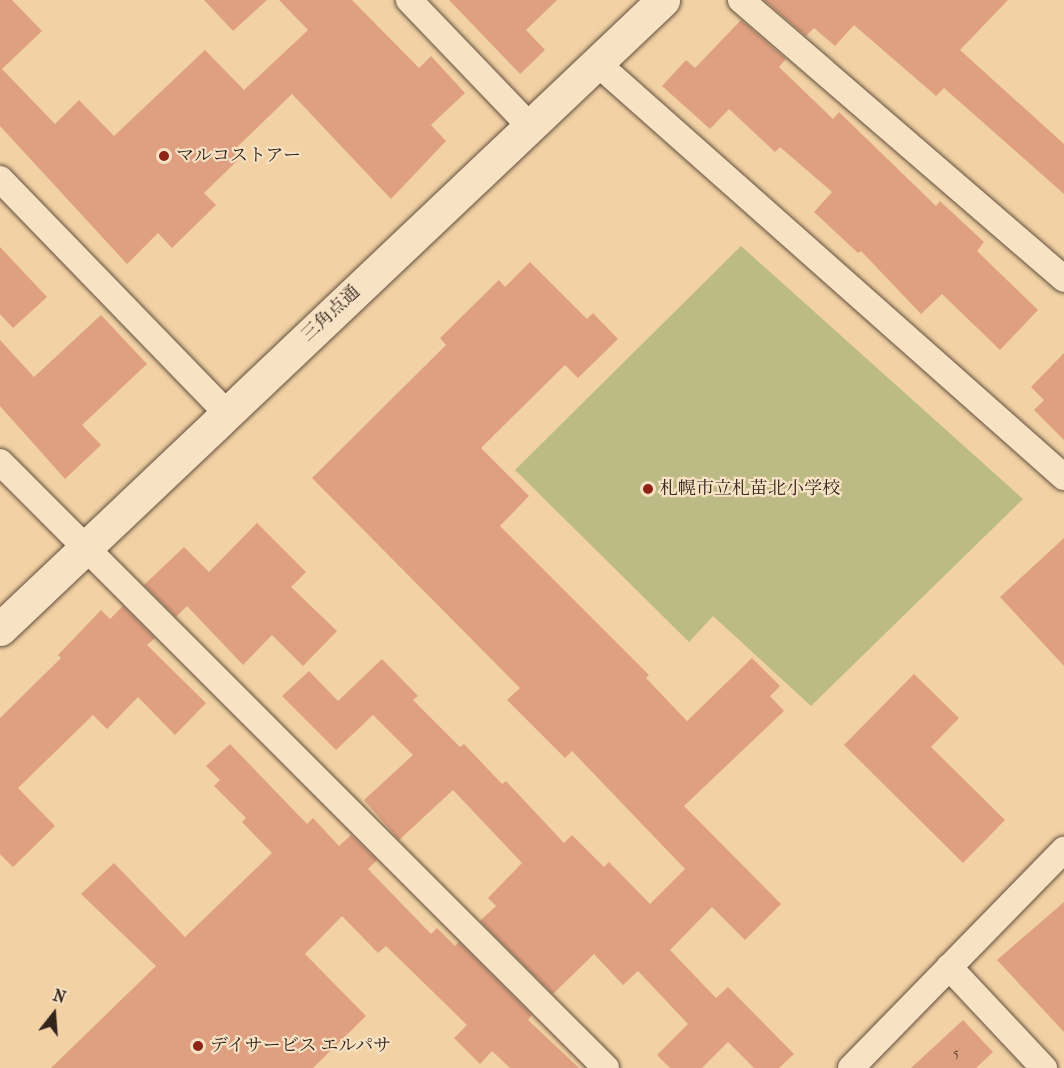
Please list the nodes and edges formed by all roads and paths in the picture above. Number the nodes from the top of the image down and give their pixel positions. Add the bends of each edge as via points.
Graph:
1 (409, 0) edge
2 (663, 0) edge
3 (741, 0) edge
4 (597, 63) junction
5 (530, 126) junction
6 (0, 179) edge
7 (1064, 279) edge
8 (227, 413) junction
9 (0, 462) edge
10 (1063, 475) edge
11 (85, 551) junction
12 (0, 629) edge
13 (1064, 850) edge
14 (949, 967) junction
15 (606, 1068) edge
16 (851, 1068) edge
17 (1044, 1068) edge

1 - 5 street
2 - 4 street, 三角点通
3 - 7 street
4 - 5 street, 三角点通
4 - 10 street
5 - 8 street, 三角点通
6 - 8 street
8 - 11 street, 三角点通
9 - 11 street
11 - 12 street, 三角点通
11 - 15 street
13 - 14 street
14 - 16 street
14 - 17 street

